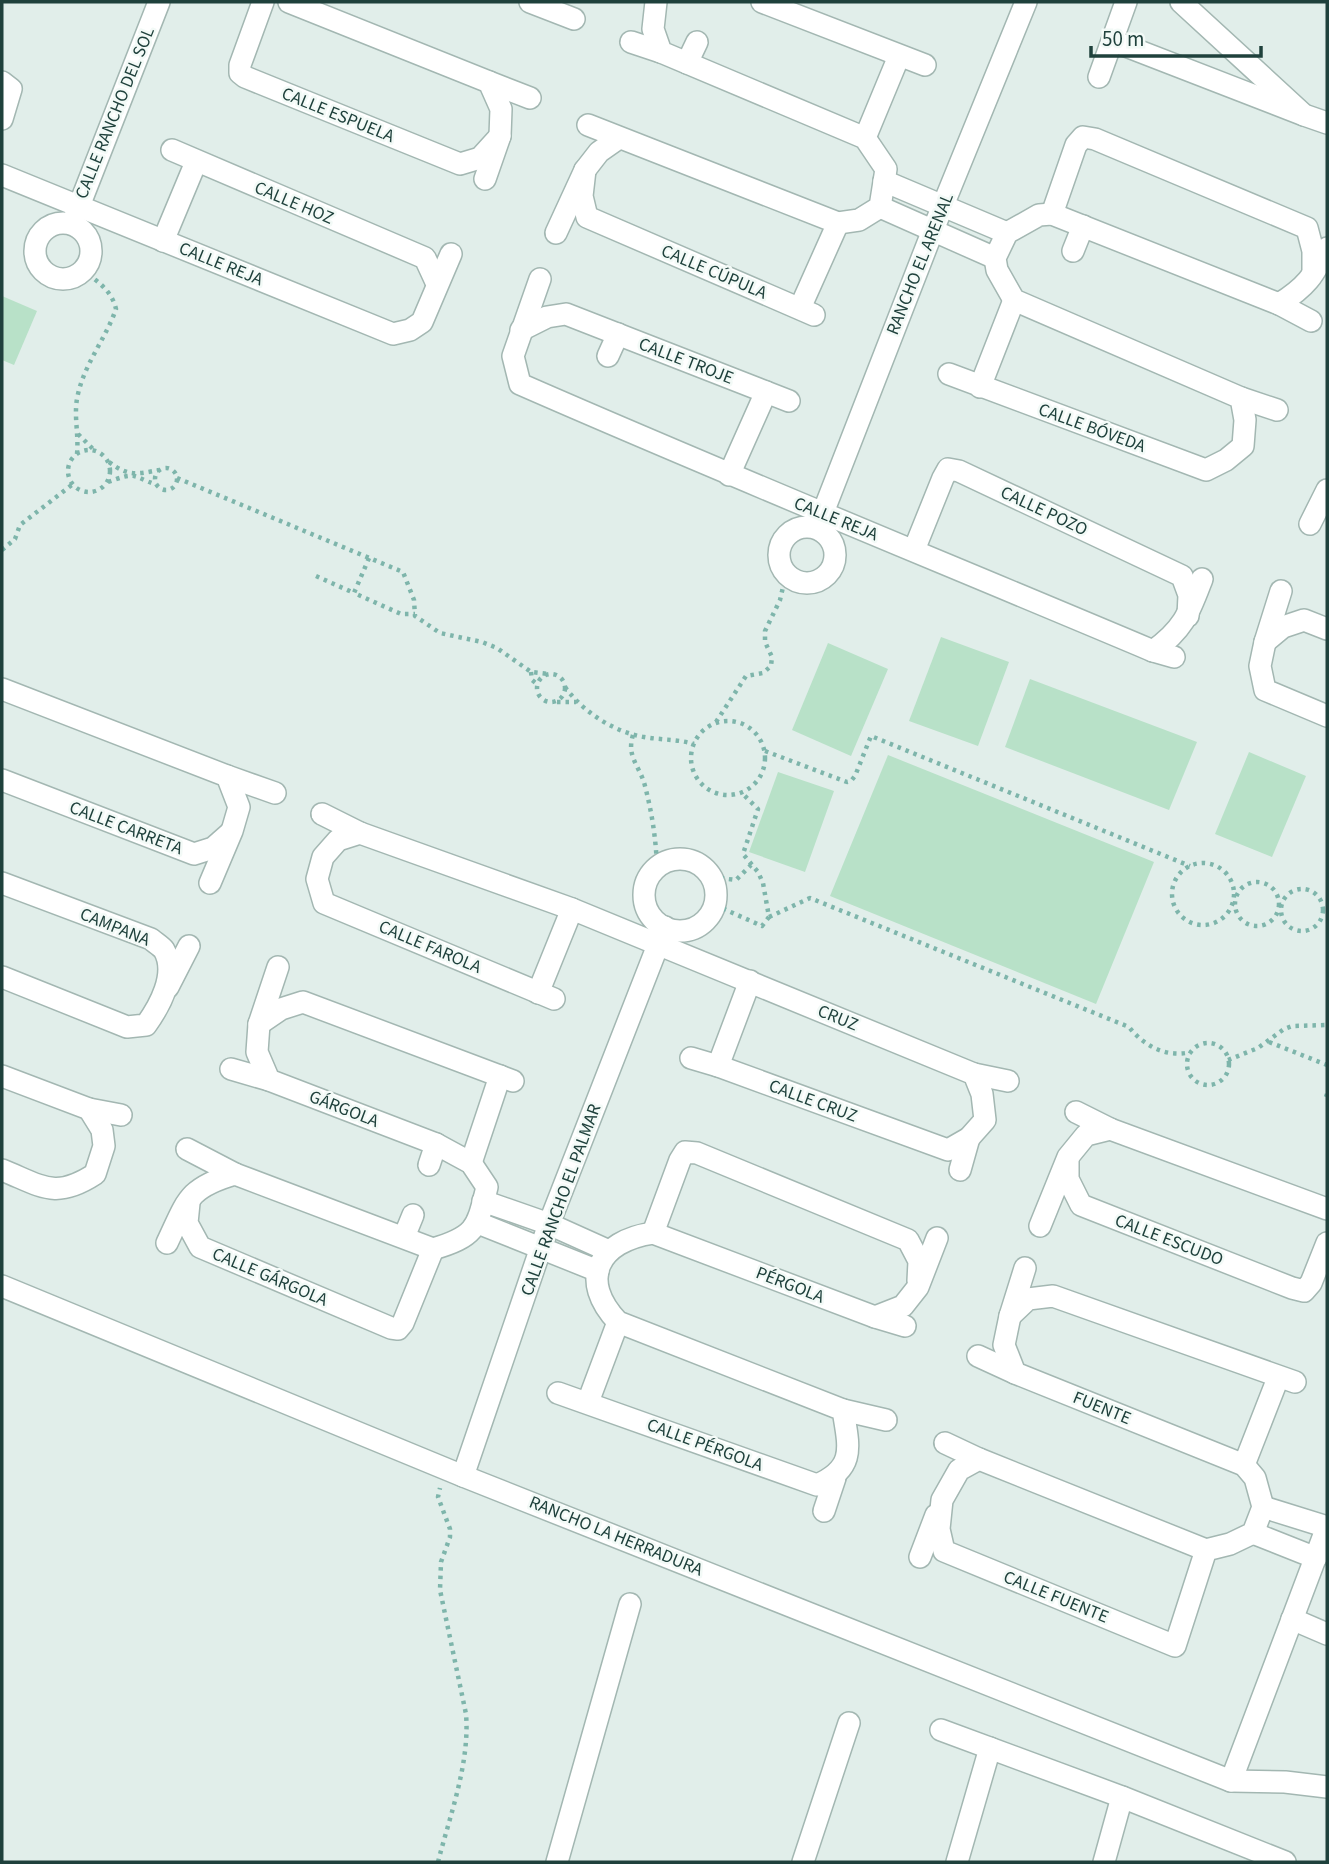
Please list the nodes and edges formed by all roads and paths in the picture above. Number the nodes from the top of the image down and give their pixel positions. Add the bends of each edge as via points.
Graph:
1 (159, 2) edge
2 (263, 2) edge
3 (289, 2) edge
4 (530, 2) edge
5 (656, 2) edge
6 (762, 2) edge
7 (1026, 2) edge
8 (1126, 2) edge
9 (1181, 2) edge
10 (574, 19) dead end
11 (697, 41) dead end
12 (1113, 41) junction
13 (631, 42) dead end
14 (661, 52) junction
15 (899, 56) junction
16 (687, 63) junction
17 (925, 65) dead end
18 (1099, 77) dead end
19 (2, 82) edge
20 (489, 82) junction
21 (530, 98) dead end
22 (1320, 118) edge
23 (2, 119) edge
24 (588, 125) dead end
25 (500, 136) junction
26 (619, 138) junction
27 (865, 138) junction
28 (172, 150) dead end
29 (196, 162) junction
30 (585, 170) junction
31 (2, 175) edge
32 (485, 179) dead end
33 (882, 194) junction
34 (943, 205) junction
35 (1052, 214) junction
36 (75, 216) junction
37 (838, 223) junction
38 (1083, 226) junction
39 (933, 230) junction
40 (556, 233) dead end
41 (1007, 233) junction
42 (163, 241) junction
43 (1327, 247) edge
44 (1073, 251) dead end
45 (451, 254) dead end
46 (996, 258) junction
47 (82, 271) junction
48 (1313, 277) junction
49 (540, 279) dead end
50 (437, 284) junction
51 (1014, 300) junction
52 (1279, 304) junction
53 (1311, 321) dead end
54 (521, 330) junction
55 (618, 334) junction
56 (608, 356) dead end
57 (949, 374) dead end
58 (980, 387) junction
59 (766, 392) junction
60 (1241, 398) junction
61 (789, 401) dead end
62 (1277, 410) dead end
63 (77, 433) junction
64 (94, 450) junction
65 (76, 454) junction
66 (109, 461) junction
67 (161, 469) junction
68 (138, 475) junction
69 (729, 475) junction
70 (177, 478) junction
71 (107, 483) junction
72 (73, 484) junction
73 (157, 485) junction
74 (1327, 489) edge
75 (820, 521) junction
76 (1310, 524) dead end
77 (2, 550) edge
78 (914, 550) junction
79 (369, 558) junction
80 (786, 574) junction
81 (316, 576) dead end
82 (1202, 579) dead end
83 (1281, 591) dead end
84 (354, 593) junction
85 (415, 614) junction
86 (1188, 616) junction
87 (1327, 629) edge
88 (1265, 642) junction
89 (1153, 651) junction
90 (1174, 657) dead end
91 (531, 672) junction
92 (549, 674) junction
93 (537, 684) junction
94 (565, 687) junction
95 (2, 689) edge
96 (556, 702) junction
97 (578, 703) junction
98 (1327, 716) edge
99 (716, 723) junction
100 (633, 735) junction
101 (694, 744) junction
102 (765, 751) junction
103 (227, 776) junction
104 (2, 780) edge
105 (275, 793) dead end
106 (742, 793) junction
107 (322, 814) dead end
108 (232, 831) junction
109 (360, 833) junction
110 (751, 864) junction
111 (1190, 866) junction
112 (657, 867) junction
113 (712, 877) junction
114 (2, 883) edge
115 (210, 883) dead end
116 (1234, 901) junction
117 (715, 905) junction
118 (1280, 906) junction
119 (572, 909) junction
120 (1325, 910) edge
121 (769, 917) junction
122 (662, 936) junction
123 (189, 946) dead end
124 (278, 967) dead end
125 (2, 977) edge
126 (750, 981) junction
127 (167, 988) junction
128 (259, 1024) junction
129 (1327, 1025) edge
130 (1269, 1042) junction
131 (1191, 1052) junction
132 (691, 1058) dead end
133 (1228, 1060) junction
134 (1327, 1065) edge
135 (718, 1066) junction
136 (231, 1069) dead end
137 (974, 1074) junction
138 (2, 1076) edge
139 (269, 1080) junction
140 (1008, 1082) dead end
141 (89, 1109) junction
142 (1076, 1112) dead end
143 (121, 1115) dead end
144 (1110, 1129) junction
145 (969, 1138) junction
146 (436, 1144) junction
147 (187, 1149) dead end
148 (1068, 1157) junction
149 (471, 1163) junction
150 (429, 1166) dead end
151 (2, 1170) edge
152 (960, 1170) dead end
153 (235, 1174) junction
154 (189, 1198) junction
155 (1327, 1209) edge
156 (481, 1212) junction
157 (413, 1215) dead end
158 (549, 1224) junction
159 (1040, 1226) dead end
160 (653, 1233) junction
161 (404, 1237) junction
162 (937, 1238) dead end
163 (167, 1243) dead end
164 (1327, 1243) edge
165 (541, 1248) junction
166 (433, 1249) junction
167 (602, 1261) junction
168 (1025, 1268) dead end
169 (2, 1286) edge
170 (918, 1287) junction
171 (1010, 1316) junction
172 (875, 1317) junction
173 (618, 1322) junction
174 (905, 1326) dead end
175 (978, 1356) dead end
176 (1015, 1373) junction
177 (558, 1393) dead end
178 (587, 1402) junction
179 (843, 1410) junction
180 (886, 1420) dead end
181 (945, 1443) dead end
182 (979, 1458) junction
183 (1244, 1465) junction
184 (463, 1476) junction
185 (835, 1478) junction
186 (942, 1500) junction
187 (824, 1511) dead end
188 (1258, 1520) junction
189 (1327, 1527) edge
190 (1206, 1550) junction
191 (920, 1557) dead end
192 (1316, 1558) junction
193 (630, 1604) dead end
194 (1292, 1619) junction
195 (1327, 1634) edge
196 (849, 1723) dead end
197 (941, 1730) dead end
198 (990, 1748) junction
199 (1231, 1781) junction
200 (1327, 1787) edge
201 (1122, 1797) junction
202 (1260, 1858) edge
203 (438, 1862) edge
204 (556, 1862) edge
205 (803, 1862) edge
206 (957, 1862) edge
207 (1104, 1862) edge
208 (1285, 1862) edge

1 - 36 street, CALLE RANCHO DEL SOL
2 - 25 street, CALLE ESPUELA via 240,65 245,77 438,147 460,164 480,158
3 - 20 street via 463,82
4 - 10 street
5 - 14 street via 653,29
6 - 15 street
7 - 34 street, RANCHO EL ARENAL
8 - 12 street
9 - 22 street
11 - 16 street
12 - 18 street
12 - 22 street
13 - 14 street
14 - 16 street
15 - 17 street
15 - 27 street
16 - 27 street via 825,133
19 - 23 street via 12,89
20 - 21 street
20 - 25 street via 501,109
24 - 26 street
25 - 32 street
26 - 30 street via 599,152
26 - 37 street via 647,157 802,197
27 - 33 street via 886,169
28 - 29 street, CALLE HOZ
29 - 42 street
29 - 50 street, CALLE HOZ via 425,258
30 - 37 street, CALLE CÚPULA via 582,196 587,217 621,223 807,312
30 - 40 street
31 - 36 street, CALLE REJA
33 - 34 street
33 - 37 street via 859,220
33 - 39 street
34 - 39 street, RANCHO EL ARENAL
34 - 41 street
35 - 38 street
35 - 41 street via 1039,215
35 - 48 street via 1076,145 1083,137 1095,139 1275,222 1307,228
36 - 42 street, CALLE REJA
36 - 47 street via 91,247 88,265
36 - 47 street via 42,231 35,258 55,278
38 - 44 street
38 - 52 street via 1248,282
39 - 46 street
39 - 75 street, RANCHO EL ARENAL
41 - 46 street
42 - 50 street, CALLE REJA via 393,334 422,322
43 - 48 street
45 - 50 street
46 - 51 street via 997,270
47 - 63 path via 97,280 113,298 116,309 82,381 74,415
48 - 52 street
49 - 54 street
51 - 58 street
51 - 60 street via 1053,305
52 - 53 street
54 - 55 street, CALLE TROJE via 547,317 566,314
54 - 69 street, CALLE REJA via 513,356 520,384 584,401
55 - 56 street
55 - 59 street, CALLE TROJE
57 - 58 street
58 - 60 street, CALLE BÓVEDA via 1206,470 1242,446 1245,420
59 - 61 street, CALLE TROJE
59 - 69 street
60 - 62 street
63 - 64 path
63 - 65 path
64 - 65 path
64 - 66 path
65 - 72 path via 68,472
66 - 68 path
66 - 71 path
67 - 68 path
67 - 70 path via 171,469
67 - 73 path
68 - 71 path
68 - 73 path
69 - 75 street, CALLE REJA
70 - 73 path via 170,489
70 - 79 path
71 - 72 path via 90,492
72 - 77 path via 20,525 15,539
74 - 76 street
75 - 78 street, CALLE REJA
75 - 80 street via 797,528 783,540 779,557
75 - 80 street via 836,549 833,568 810,584
78 - 86 street, CALLE POZO via 948,469 959,471 1182,576 1189,595
78 - 89 street, CALLE REJA
79 - 84 path
79 - 85 path via 403,572
80 - 99 path via 765,631 771,666 763,673 746,676
81 - 84 path
82 - 86 street
83 - 88 street
84 - 85 path via 401,614
85 - 91 path via 440,632 497,648
86 - 89 street via 1173,637
87 - 88 street via 1304,620 1283,627
88 - 98 street via 1260,666 1265,690
89 - 90 street, CALLE REJA
91 - 92 path
91 - 93 path
92 - 93 path
92 - 94 path via 561,679
93 - 96 path via 542,699
94 - 96 path
94 - 97 path
95 - 103 street
96 - 97 path
97 - 100 path
99 - 101 path via 705,728
99 - 102 path via 741,723 752,729
100 - 101 path
100 - 112 path via 630,750 645,784
101 - 106 path via 691,759 699,781 718,794
102 - 106 path via 761,776
102 - 111 path via 847,782 855,776 871,736
103 - 105 street
103 - 108 street via 239,807
104 - 108 street, CALLE CARRETA via 194,854 214,848
106 - 110 path via 758,809 743,854
107 - 109 street
108 - 115 street
109 - 119 street via 414,861
109 - 119 street, CALLE FAROLA via 338,840 323,857 317,879 324,903 389,921 546,996
110 - 113 path via 736,880
110 - 121 path via 763,883
111 - 116 path via 1219,867 1231,881
111 - 116 path via 1181,872 1172,891 1185,918 1194,923 1215,922
112 - 113 street via 668,861 691,860
112 - 122 street via 645,888 645,901
113 - 117 street
114 - 127 street, CAMPANA via 150,939 164,950
116 - 118 path via 1248,884 1262,882 1274,889
116 - 118 path via 1238,916 1257,926 1272,921
117 - 121 path via 762,926
117 - 122 street via 693,929
118 - 120 path via 1288,893 1301,889 1314,892
118 - 120 path via 1282,920 1300,932 1314,928
119 - 122 street
121 - 131 path via 810,898 1129,1027 1157,1049
122 - 126 street, CRUZ
122 - 158 street, CALLE RANCHO EL PALMAR
123 - 127 street
124 - 128 street
125 - 127 street via 127,1027 146,1025
126 - 135 street
126 - 137 street, CRUZ
128 - 139 street via 257,1052
128 - 149 street via 281,1009 303,1002 507,1079
129 - 130 path via 1292,1026
130 - 133 path
130 - 134 path
131 - 133 path via 1209,1043 1222,1048
131 - 133 path via 1189,1071 1204,1084 1223,1078
132 - 135 street, CALLE CRUZ
135 - 145 street, CALLE CRUZ via 948,1150
136 - 139 street
137 - 140 street
137 - 145 street via 985,1119
138 - 141 street
139 - 146 street, GÁRGOLA
141 - 143 street
141 - 151 street via 102,1130 104,1146 96,1174 77,1186 52,1190
142 - 144 street
144 - 148 street via 1086,1135
144 - 155 street
145 - 152 street
146 - 149 street, GÁRGOLA
146 - 150 street
147 - 153 street
148 - 159 street
148 - 164 street, CALLE ESCUDO via 1068,1179 1081,1205 1292,1288 1304,1291 1311,1283
149 - 156 street via 487,1186
153 - 154 street via 211,1181
153 - 161 street
154 - 163 street
154 - 166 street, CALLE GÁRGOLA via 187,1223 200,1247 398,1329
156 - 158 street
156 - 165 street
156 - 166 street via 469,1234
157 - 161 street
158 - 165 street, CALLE RANCHO EL PALMAR
158 - 167 street
160 - 167 street via 622,1241
160 - 170 street via 685,1152 696,1153 908,1240 919,1261
160 - 172 street, PÉRGOLA
161 - 166 street
162 - 170 street
165 - 167 street
165 - 184 street, CALLE RANCHO EL PALMAR
167 - 173 street via 598,1293
168 - 171 street
169 - 184 street, RANCHO LA HERRADURA
170 - 172 street via 902,1306
171 - 176 street via 1004,1345
171 - 183 street via 1028,1299 1053,1296 1287,1380
172 - 174 street
173 - 178 street
173 - 179 street
175 - 176 street
176 - 183 street, FUENTE
177 - 178 street, CALLE PÉRGOLA
178 - 185 street, CALLE PÉRGOLA via 817,1485
179 - 180 street
179 - 185 street via 846,1464
181 - 182 street
182 - 186 street, CALLE FUENTE via 959,1470
182 - 190 street
183 - 188 street via 1255,1479
184 - 199 street, RANCHO LA HERRADURA
184 - 203 path via 440,1485 438,1497 450,1529 440,1590 467,1729
185 - 187 street
186 - 190 street, CALLE FUENTE via 939,1529 944,1551 1175,1646
186 - 191 street
188 - 189 street
188 - 190 street via 1230,1544
188 - 192 street
189 - 192 street
192 - 194 street
193 - 204 street
194 - 195 street
194 - 199 street
196 - 205 street
197 - 198 street
198 - 201 street
198 - 206 street
199 - 200 street
201 - 202 street
201 - 207 street
202 - 208 street

